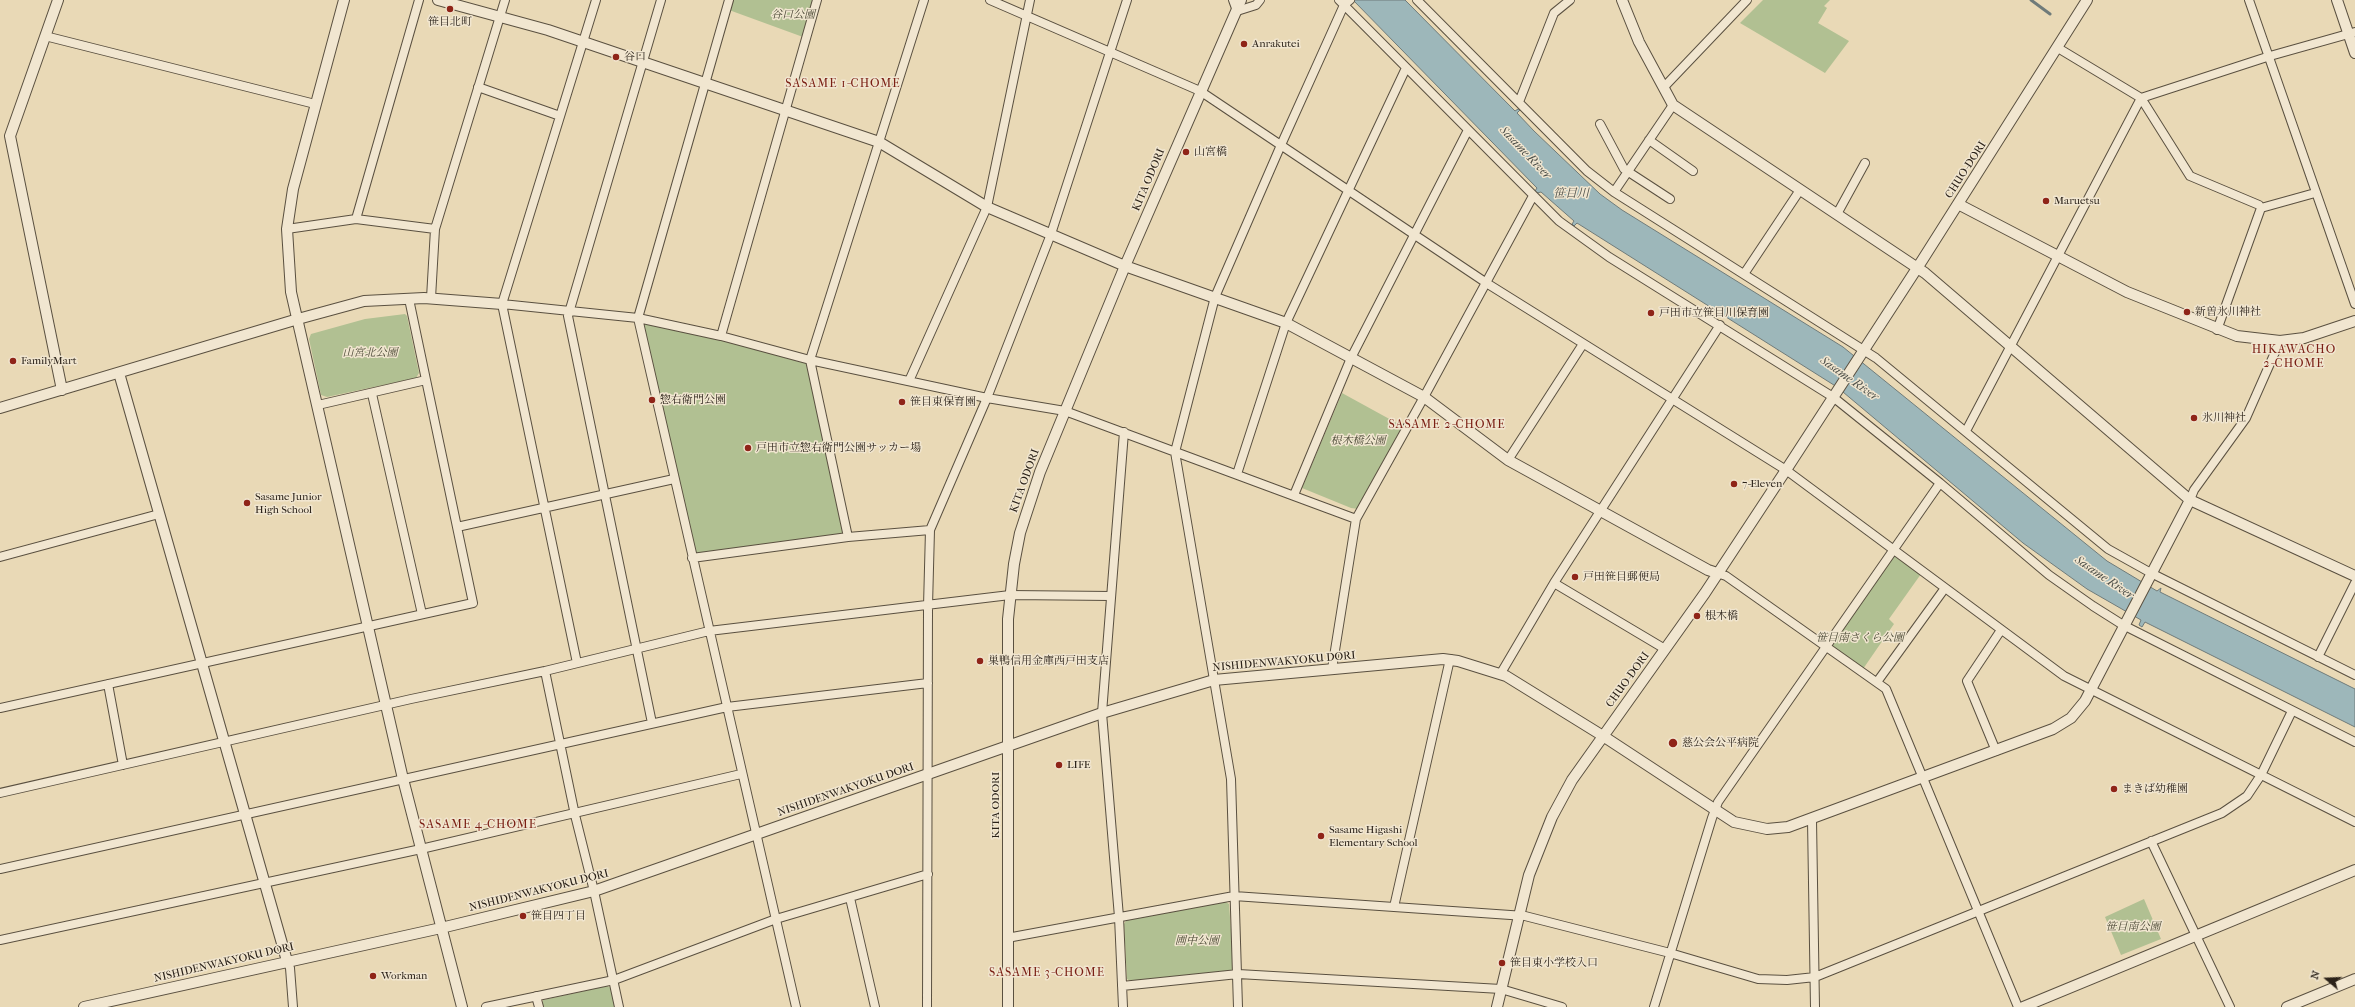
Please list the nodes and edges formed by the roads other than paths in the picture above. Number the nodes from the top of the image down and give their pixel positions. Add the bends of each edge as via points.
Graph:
1 (58, 0) edge
2 (344, 0) edge
3 (419, 0) edge
4 (438, 0) edge
5 (505, 0) edge
6 (596, 0) edge
7 (661, 0) edge
8 (729, 0) edge
9 (817, 0) edge
10 (924, 0) edge
11 (990, 0) edge
12 (1030, 0) edge
13 (1127, 0) edge
14 (1233, 0) edge
15 (1241, 0) edge
16 (1260, 0) edge
17 (1417, 0) edge
18 (1570, 0) edge
19 (1622, 0) edge
20 (1747, 0) edge
21 (2087, 0) edge
22 (2249, 0) edge
23 (2336, 0) edge
24 (1345, 2) edge
25 (1237, 12) junction
26 (1027, 14) junction
27 (500, 16) junction
28 (2352, 33) edge
29 (45, 36) junction
30 (583, 42) junction
31 (2058, 48) junction
32 (1110, 51) junction
33 (2355, 53) edge
34 (2270, 56) junction
35 (642, 63) junction
36 (1406, 68) junction
37 (705, 84) junction
38 (478, 87) junction
39 (1664, 87) junction
40 (1200, 91) junction
41 (2141, 98) junction
42 (1519, 102) junction
43 (315, 104) junction
44 (1673, 105) junction
45 (786, 112) junction
46 (560, 116) junction
47 (1600, 124) dead end
48 (1468, 130) junction
49 (5, 136) edge
50 (1649, 140) junction
51 (879, 142) junction
52 (1281, 145) junction
53 (1865, 163) dead end
54 (1628, 171) junction
55 (1692, 171) dead end
56 (1349, 190) junction
57 (1800, 190) junction
58 (1614, 192) junction
59 (2316, 193) junction
60 (1532, 196) junction
61 (1670, 199) dead end
62 (1958, 204) junction
63 (987, 207) junction
64 (2261, 208) junction
65 (1837, 214) junction
66 (356, 219) junction
67 (287, 229) junction
68 (435, 229) junction
69 (1051, 234) junction
70 (1414, 234) junction
71 (2059, 255) junction
72 (1126, 266) junction
73 (1917, 268) junction
74 (1744, 274) junction
75 (1486, 282) junction
76 (1215, 297) junction
77 (409, 298) junction
78 (431, 298) junction
79 (502, 304) junction
80 (2355, 304) edge
81 (569, 311) junction
82 (638, 318) junction
83 (298, 319) junction
84 (2355, 321) edge
85 (1286, 323) junction
86 (1720, 325) junction
87 (2217, 330) junction
88 (721, 336) junction
89 (2280, 341) junction
90 (1583, 344) junction
91 (2011, 347) junction
92 (1864, 351) junction
93 (1351, 358) junction
94 (810, 360) junction
95 (119, 373) junction
96 (426, 380) junction
97 (909, 381) junction
98 (62, 390) junction
99 (372, 394) junction
100 (1834, 395) junction
101 (987, 398) junction
102 (1424, 398) junction
103 (1671, 400) junction
104 (318, 405) junction
105 (0, 408) edge
106 (1065, 411) junction
107 (1966, 431) junction
108 (1124, 432) junction
109 (1175, 452) junction
110 (1508, 460) junction
111 (1786, 470) junction
112 (1237, 474) junction
113 (674, 479) junction
114 (1940, 483) junction
115 (605, 494) junction
116 (1294, 495) junction
117 (2190, 500) junction
118 (545, 506) junction
119 (1600, 511) junction
120 (159, 514) junction
121 (1356, 519) junction
122 (457, 527) junction
123 (930, 530) junction
124 (848, 537) junction
125 (1893, 550) junction
126 (0, 557) edge
127 (692, 558) junction
128 (1717, 573) junction
129 (2150, 575) junction
130 (2355, 576) edge
131 (1554, 583) junction
132 (2355, 583) edge
133 (1944, 588) junction
134 (1010, 595) junction
135 (1112, 596) junction
136 (928, 606) junction
137 (422, 614) junction
138 (2124, 623) junction
139 (367, 626) junction
140 (2001, 630) junction
141 (709, 631) junction
142 (1826, 646) junction
143 (636, 649) junction
144 (1665, 650) junction
145 (2318, 657) junction
146 (1450, 659) junction
147 (577, 663) junction
148 (202, 664) junction
149 (1332, 669) junction
150 (545, 671) junction
151 (1501, 674) junction
152 (2355, 675) edge
153 (1214, 680) junction
154 (1877, 682) junction
155 (928, 683) junction
156 (108, 684) junction
157 (2090, 690) junction
158 (385, 705) junction
159 (727, 707) junction
160 (0, 708) edge
161 (2292, 711) junction
162 (1102, 713) junction
163 (652, 723) junction
164 (1603, 736) junction
165 (224, 742) junction
166 (2355, 742) edge
167 (559, 743) junction
168 (1008, 746) junction
169 (1996, 751) junction
170 (123, 765) junction
171 (741, 774) junction
172 (928, 774) junction
173 (2262, 775) junction
174 (1924, 777) junction
175 (403, 779) junction
176 (0, 793) edge
177 (1715, 809) junction
178 (246, 814) junction
179 (574, 815) junction
180 (1812, 820) junction
181 (2355, 822) edge
182 (755, 835) junction
183 (2151, 841) junction
184 (421, 850) junction
185 (0, 868) edge
186 (2355, 870) edge
187 (928, 874) junction
188 (266, 884) junction
189 (594, 891) junction
190 (1234, 896) junction
191 (850, 898) junction
192 (1394, 907) junction
193 (1978, 910) junction
194 (1518, 915) junction
195 (1119, 918) junction
196 (776, 919) junction
197 (441, 928) junction
198 (2197, 935) junction
199 (1008, 938) junction
200 (0, 940) edge
201 (1670, 952) junction
202 (287, 961) junction
203 (1238, 974) junction
204 (1815, 977) junction
205 (2355, 979) edge
206 (614, 980) junction
207 (1122, 986) junction
208 (1501, 989) junction
209 (536, 996) junction
210 (84, 1007) edge
211 (293, 1007) edge
212 (462, 1007) edge
213 (486, 1007) edge
214 (539, 1007) edge
215 (619, 1007) edge
216 (796, 1007) edge
217 (875, 1007) edge
218 (927, 1007) edge
219 (1008, 1007) edge
220 (1123, 1007) edge
221 (1238, 1007) edge
222 (1497, 1007) edge
223 (1562, 1007) edge
224 (1654, 1007) edge
225 (1815, 1007) edge
226 (2018, 1007) edge
227 (2023, 1007) edge
228 (2230, 1007) edge
229 (2287, 1007) edge

1 - 29 street
2 - 43 street
3 - 66 street
4 - 27 street
5 - 27 street
6 - 30 street
7 - 35 street
8 - 37 street
9 - 45 street
10 - 51 street
11 - 26 street
12 - 26 street
13 - 32 street
14 - 25 street
15 - 25 street, KITA ODORI
16 - 25 street via 1251,7
17 - 42 street
18 - 42 street via 1554,13
19 - 39 street via 1639,42
20 - 39 street
21 - 31 street, CHUO-DORI
22 - 34 street
23 - 28 street
24 - 36 street
24 - 52 street
25 - 40 street, KITA ODORI
26 - 32 street
26 - 63 street
27 - 30 street
27 - 38 street
28 - 33 street
28 - 34 street
29 - 43 street
29 - 49 street
30 - 35 street
30 - 46 street
31 - 41 street
31 - 62 street, CHUO-DORI
32 - 40 street
32 - 69 street
34 - 41 street
34 - 59 street
35 - 37 street
35 - 81 street
36 - 48 street
36 - 56 street
37 - 45 street
37 - 82 street
38 - 46 street
38 - 68 street
39 - 44 street
40 - 52 street
40 - 72 street, KITA ODORI
41 - 64 street via 2190,176
41 - 71 street
42 - 58 street via 1587,171
43 - 67 street via 294,181
44 - 50 street
44 - 57 street
45 - 51 street
45 - 88 street
46 - 79 street
47 - 54 street via 1624,169
48 - 60 street
48 - 70 street
49 - 98 street
50 - 54 street
50 - 55 street
51 - 63 street
51 - 94 street
52 - 56 street
52 - 76 street
53 - 65 street
54 - 58 street
54 - 61 street
56 - 70 street
56 - 85 street
57 - 65 street
57 - 74 street
58 - 74 street
59 - 64 street
59 - 80 street
60 - 75 street
60 - 86 street via 1559,221 1609,257
62 - 71 street
62 - 73 street, CHUO-DORI
63 - 69 street
63 - 97 street
64 - 87 street
65 - 73 street
66 - 67 street
66 - 68 street
67 - 83 street via 291,292
68 - 78 street
69 - 72 street
69 - 101 street
70 - 75 street
70 - 93 street
71 - 87 street via 2127,292
71 - 91 street
72 - 76 street
72 - 106 street, KITA ODORI
73 - 91 street
73 - 92 street, CHUO-DORI
74 - 92 street
75 - 90 street
75 - 102 street
76 - 85 street
76 - 109 street
77 - 78 street
77 - 83 street via 364,301
77 - 96 street
78 - 79 street
79 - 81 street
79 - 118 street
81 - 82 street
81 - 115 street
82 - 88 street
82 - 113 street
83 - 95 street
83 - 104 street
84 - 89 street via 2304,338
85 - 93 street
85 - 112 street
86 - 100 street
86 - 103 street
87 - 89 street via 2250,339
88 - 94 street
89 - 117 street via 2246,418 2194,490
90 - 103 street
90 - 110 street
91 - 107 street
91 - 117 street
92 - 100 street
92 - 107 street
93 - 102 street
93 - 116 street
94 - 97 street
94 - 124 street
95 - 98 street
95 - 120 street
96 - 99 street
96 - 122 street
97 - 101 street
98 - 105 street
99 - 104 street
99 - 137 street
100 - 111 street, CHUO-DORI
100 - 114 street
101 - 106 street
101 - 123 street
102 - 110 street
102 - 121 street
103 - 111 street
103 - 119 street
104 - 139 street
106 - 108 street
106 - 134 street, KITA ODORI via 1029,502 1018,541
107 - 129 street via 2108,548
108 - 109 street
108 - 135 street
109 - 112 street
109 - 153 street
110 - 119 street
111 - 125 street
111 - 128 street, CHUO-DORI
112 - 116 street
113 - 115 street
113 - 127 street
114 - 125 street
114 - 138 street via 2050,575
115 - 118 street
115 - 143 street
116 - 121 street
117 - 129 street, NISHIDENWAKYOKU DORI
117 - 130 street
118 - 122 street
118 - 147 street
119 - 128 street
119 - 131 street
120 - 126 street
120 - 148 street
121 - 149 street
122 - 137 street via 473,603
123 - 124 street
123 - 136 street
124 - 127 street
125 - 133 street
125 - 142 street
127 - 141 street
128 - 142 street via 1726,576
128 - 144 street, CHUO-DORI
129 - 138 street, NISHIDENWAKYOKU DORI
129 - 145 street
131 - 144 street
131 - 151 street
132 - 145 street
133 - 140 street
133 - 154 street
134 - 135 street
134 - 136 street
134 - 168 street, KITA ODORI
135 - 162 street
136 - 141 street
136 - 155 street
137 - 139 street
138 - 157 street, NISHIDENWAKYOKU DORI
138 - 161 street
139 - 148 street
139 - 158 street
140 - 157 street via 2064,676
140 - 169 street via 1967,681
141 - 143 street
141 - 159 street
142 - 154 street
142 - 177 street
143 - 147 street
143 - 163 street
144 - 164 street, CHUO-DORI
145 - 152 street
146 - 149 street, NISHIDENWAKYOKU DORI
146 - 151 street, NISHIDENWAKYOKU DORI
146 - 192 street
147 - 150 street
148 - 156 street
148 - 165 street
149 - 153 street, NISHIDENWAKYOKU DORI
150 - 158 street
150 - 167 street
151 - 164 street, NISHIDENWAKYOKU DORI
153 - 162 street, NISHIDENWAKYOKU DORI
153 - 190 street via 1232,779
154 - 174 street via 1886,689
155 - 159 street
155 - 172 street
156 - 160 street
156 - 170 street
157 - 169 street, NISHIDENWAKYOKU DORI via 2079,710 2062,724
157 - 173 street
158 - 165 street
158 - 175 street
159 - 163 street
159 - 171 street
161 - 166 street
161 - 173 street
162 - 168 street, NISHIDENWAKYOKU DORI
162 - 195 street
163 - 167 street
164 - 177 street, NISHIDENWAKYOKU DORI
164 - 194 street, CHUO-DORI via 1572,780 1552,817 1529,875
165 - 170 street
165 - 178 street
167 - 175 street
167 - 179 street
168 - 172 street, NISHIDENWAKYOKU DORI
168 - 199 street, KITA ODORI
169 - 174 street, NISHIDENWAKYOKU DORI
170 - 176 street
171 - 179 street
171 - 182 street
172 - 182 street, NISHIDENWAKYOKU DORI
172 - 187 street
173 - 181 street
173 - 183 street via 2247,796 2222,813
174 - 180 street, NISHIDENWAKYOKU DORI
174 - 193 street
175 - 178 street
175 - 184 street
177 - 180 street, NISHIDENWAKYOKU DORI via 1734,822 1767,829 1788,827
177 - 201 street
178 - 185 street
178 - 188 street
179 - 184 street
179 - 189 street
180 - 204 street
182 - 189 street, NISHIDENWAKYOKU DORI
182 - 196 street
183 - 193 street
183 - 198 street
184 - 188 street
184 - 197 street
186 - 198 street
187 - 191 street
187 - 218 street
188 - 200 street
188 - 202 street
189 - 197 street, NISHIDENWAKYOKU DORI
189 - 206 street
190 - 192 street
190 - 195 street
190 - 203 street
191 - 196 street
191 - 217 street
192 - 194 street
193 - 204 street
193 - 226 street
194 - 201 street
194 - 208 street, CHUO-DORI
195 - 199 street
195 - 207 street
196 - 206 street
196 - 216 street
197 - 202 street, NISHIDENWAKYOKU DORI
197 - 212 street
198 - 227 street
198 - 228 street
199 - 219 street, KITA ODORI
201 - 204 street via 1758,979 1787,980
201 - 224 street
202 - 210 street, NISHIDENWAKYOKU DORI
202 - 211 street via 290,968
203 - 207 street
203 - 208 street
203 - 221 street
204 - 225 street
205 - 229 street
206 - 209 street
206 - 215 street
207 - 220 street
208 - 222 street, CHUO-DORI
208 - 223 street
209 - 213 street
209 - 214 street

